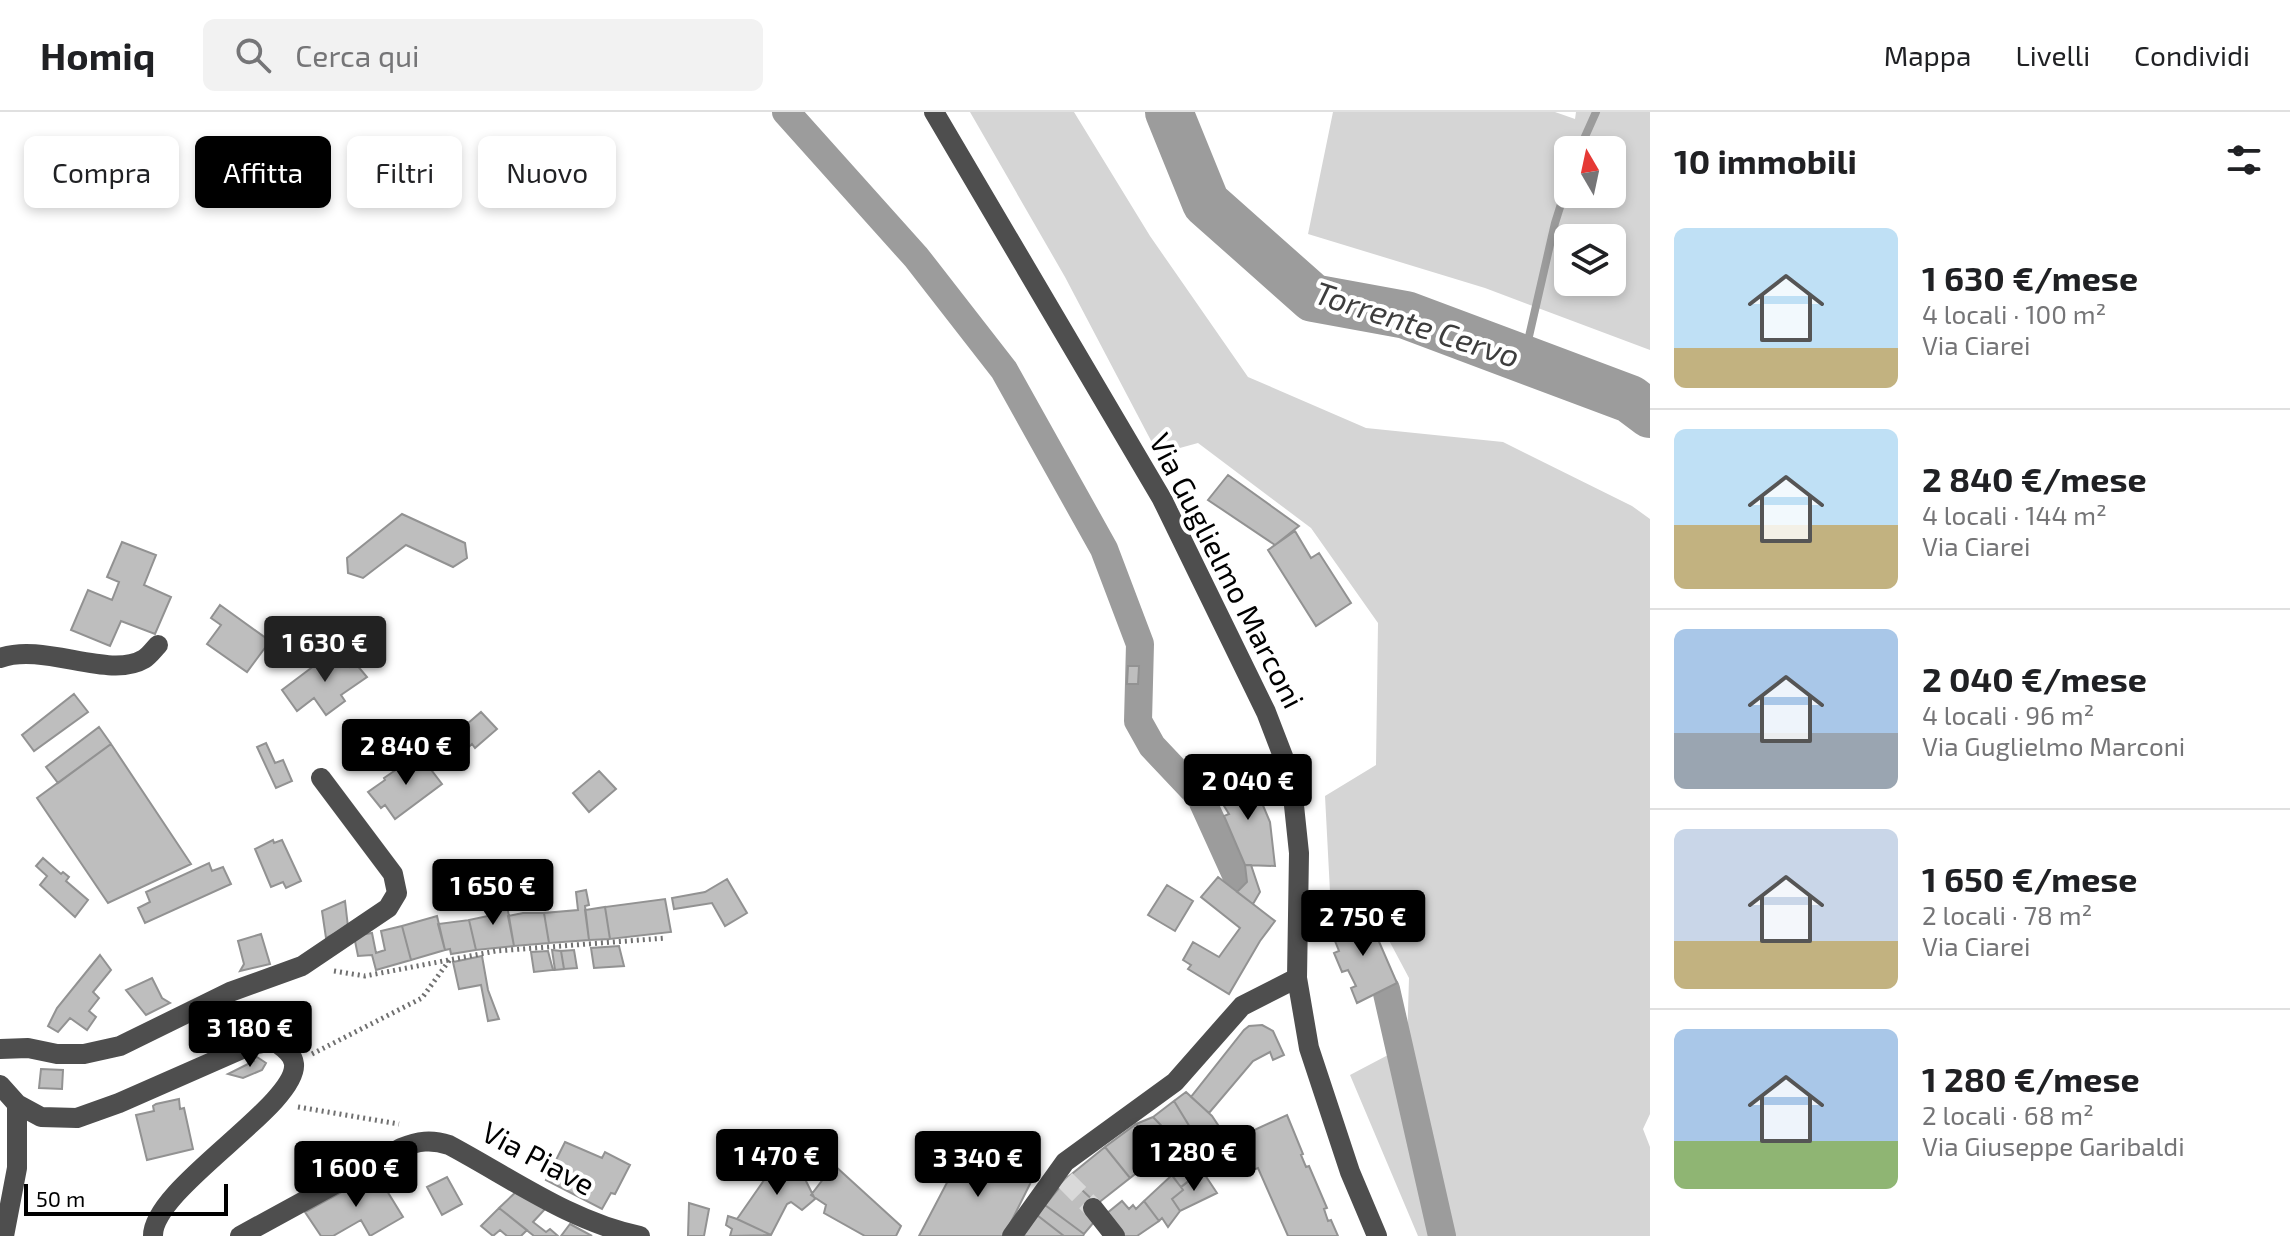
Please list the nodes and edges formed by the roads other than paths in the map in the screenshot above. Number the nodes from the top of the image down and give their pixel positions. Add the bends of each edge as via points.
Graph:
1 (934, 112) edge
2 (158, 645) dead end
3 (0, 658) edge
4 (321, 778) dead end
5 (1297, 978) junction
6 (0, 1049) edge
7 (0, 1085) edge
8 (17, 1104) junction
9 (1093, 1208) tunnel mouth
10 (609, 1233) edge
11 (4, 1236) edge
12 (153, 1236) edge
13 (240, 1236) edge
14 (640, 1236) edge
15 (1012, 1236) edge
16 (1115, 1236) edge
17 (1377, 1236) edge

1 - 5 street, Via Guglielmo Marconi via 1162,499 1266,712 1293,793 1299,853
2 - 3 street via 144,659 122,665 32,653
4 - 6 street via 393,874 397,893 388,908 302,966 230,992 120,1046 84,1054
5 - 15 street via 1242,1006 1175,1082 1065,1162 1062,1176
5 - 17 street, Via Guglielmo Marconi via 1309,1048
7 - 8 street
8 - 11 street via 17,1168
8 - 12 street via 41,1117 77,1118 251,1045 274,1041 289,1052 294,1064 290,1080 171,1200 153,1227
9 - 16 street
10 - 13 street, Via Piave via 434,1140 414,1143
10 - 14 street, Via Piave

